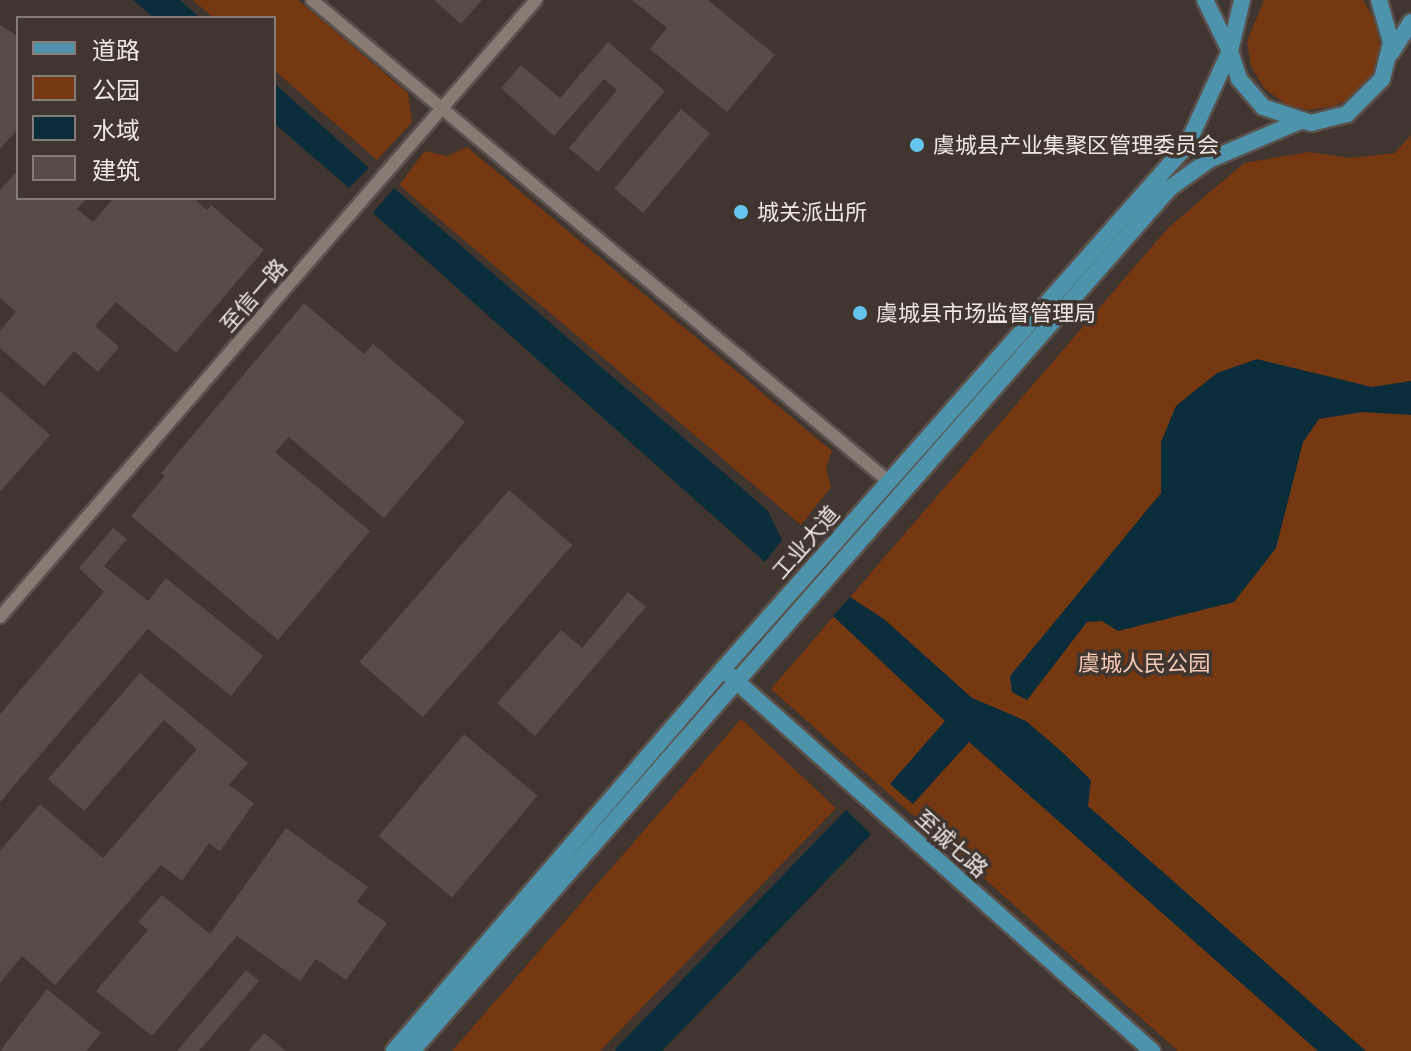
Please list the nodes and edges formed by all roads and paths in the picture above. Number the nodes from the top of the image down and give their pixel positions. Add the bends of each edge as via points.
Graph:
1 (312, 0) edge
2 (536, 0) edge
3 (1205, 0) edge
4 (1242, 0) edge
5 (1379, 0) edge
6 (1411, 22) edge
7 (1230, 51) junction
8 (1390, 54) junction
9 (441, 109) junction
10 (1298, 122) junction
11 (888, 481) junction
12 (0, 617) edge
13 (728, 674) junction
14 (394, 1051) edge
15 (412, 1051) edge
16 (1152, 1051) edge

1 - 9 street
2 - 9 street, 至信一路
3 - 7 main road
4 - 7 main road, 工业大道
5 - 8 main road via 1390,29
6 - 8 main road
7 - 10 main road via 1239,79 1254,99
7 - 11 main road, 工业大道 via 1203,119 1159,180
8 - 10 main road via 1382,79 1358,107 1323,122
9 - 11 street
9 - 12 street, 至信一路
10 - 13 main road via 1209,160 1170,188
11 - 13 main road, 工业大道
13 - 14 main road, 工业大道
13 - 15 main road
13 - 16 main road, 至诚七路

